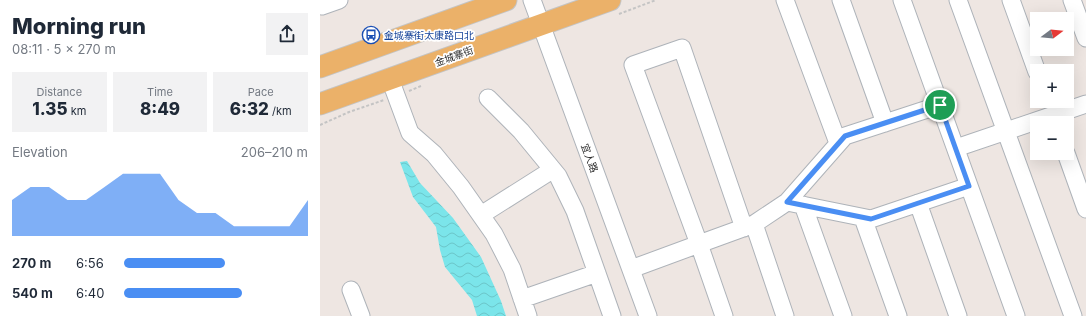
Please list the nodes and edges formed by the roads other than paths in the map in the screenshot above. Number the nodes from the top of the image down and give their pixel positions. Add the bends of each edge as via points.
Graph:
1 (339, 0) edge
2 (506, 0) edge
3 (532, 0) edge
4 (540, 0) edge
5 (610, 0) edge
6 (785, 0) edge
7 (841, 0) edge
8 (902, 0) edge
9 (958, 0) edge
10 (1011, 0) edge
11 (1072, 0) edge
12 (320, 1) edge
13 (545, 23) junction
14 (1086, 35) edge
15 (1034, 64) edge
16 (320, 67) edge
17 (390, 79) junction
18 (488, 98) dead end
19 (320, 104) edge
20 (1086, 104) edge
21 (940, 105) junction
22 (1052, 113) edge
23 (885, 122) junction
24 (1006, 131) junction
25 (838, 143) junction
26 (956, 148) junction
27 (1068, 160) edge
28 (552, 170) junction
29 (969, 186) junction
30 (795, 203) junction
31 (918, 203) junction
32 (1086, 209) edge
33 (481, 215) junction
34 (863, 218) junction
35 (749, 226) junction
36 (699, 244) junction
37 (634, 268) junction
38 (597, 273) junction
39 (351, 290) dead end
40 (522, 299) junction
41 (361, 316) edge
42 (528, 316) edge
43 (612, 316) edge
44 (648, 316) edge
45 (656, 316) edge
46 (724, 316) edge
47 (786, 316) edge
48 (843, 316) edge
49 (898, 316) edge
50 (958, 316) edge
51 (1016, 316) edge
52 (1073, 316) edge

1 - 12 street via 322,6
2 - 16 main road
3 - 13 street, 宜人路
4 - 13 street, 宜人路
5 - 13 main road, 金城寨街
6 - 25 street
7 - 23 street
8 - 21 street
9 - 24 street
10 - 15 street
11 - 14 street
13 - 17 main road, 金城寨街
13 - 37 street, 宜人路
17 - 19 main road, 金城寨街
17 - 33 street via 410,133 434,154
18 - 28 street via 521,130
20 - 22 street
21 - 23 street
21 - 26 street
22 - 24 street
23 - 25 street via 845,136
24 - 26 street
24 - 52 street
25 - 30 street
26 - 29 street
27 - 32 street
28 - 33 street
28 - 38 street via 558,176 576,212
29 - 31 street
29 - 51 street
30 - 34 street
30 - 35 street
30 - 48 street
31 - 34 street via 871,219
31 - 50 street
33 - 40 street via 512,269
34 - 49 street
35 - 36 street
35 - 36 street via 682,48 634,65
35 - 47 street
36 - 37 street
36 - 46 street
37 - 44 street, 宜人路
37 - 45 street, 宜人路
38 - 40 street
38 - 43 street
39 - 41 street
40 - 42 street

